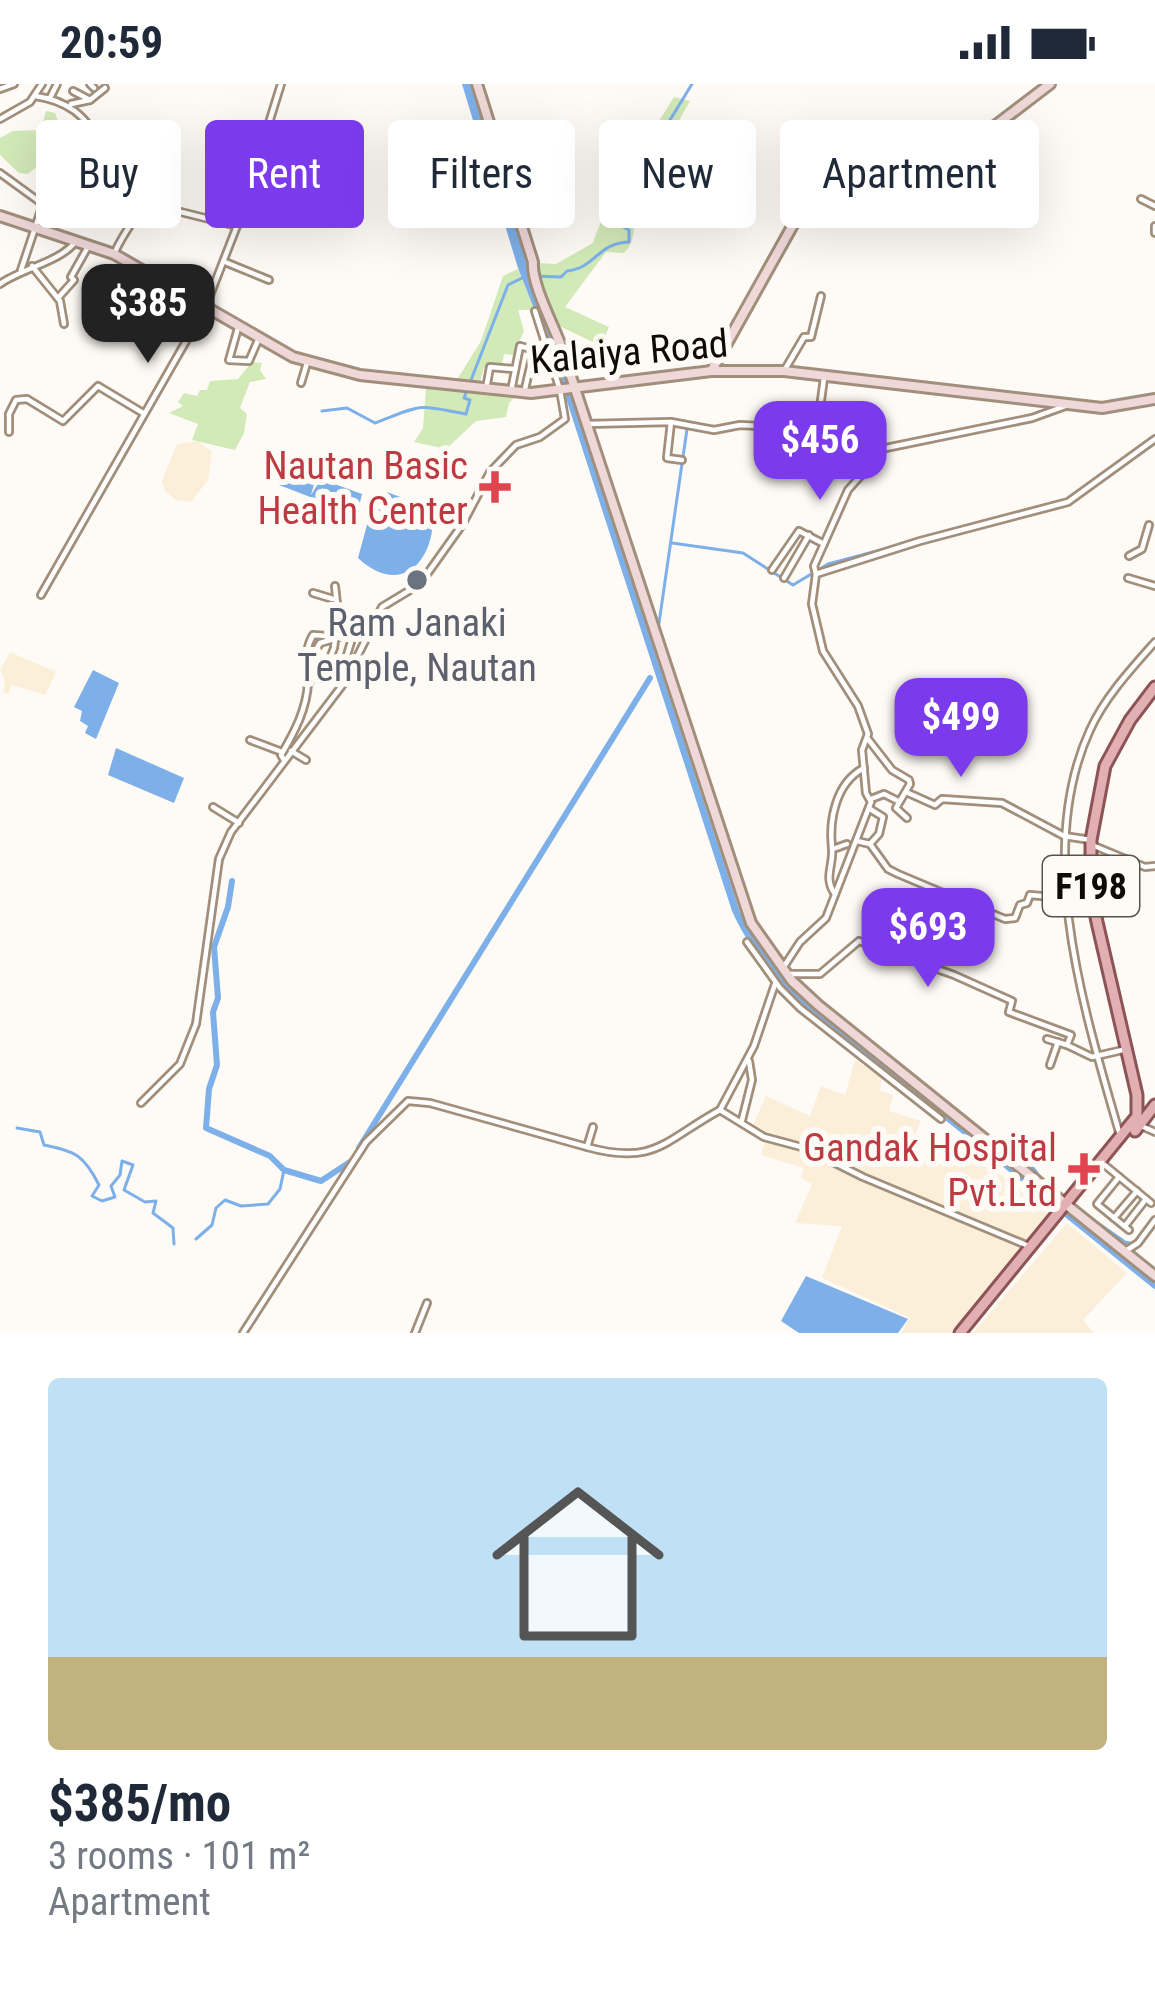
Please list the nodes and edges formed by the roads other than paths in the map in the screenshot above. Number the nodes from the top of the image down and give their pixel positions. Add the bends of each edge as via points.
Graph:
1 (14, 84) edge
2 (42, 84) edge
3 (57, 84) edge
4 (281, 84) edge
5 (477, 84) edge
6 (1050, 84) edge
7 (105, 88) dead end
8 (0, 89) edge
9 (73, 91) dead end
10 (35, 97) junction
11 (50, 98) junction
12 (90, 100) junction
13 (71, 104) junction
14 (0, 119) edge
15 (83, 120) edge
16 (270, 120) edge
17 (0, 173) edge
18 (36, 199) edge
19 (1141, 199) dead end
20 (1155, 206) edge
21 (0, 216) edge
22 (36, 223) edge
23 (34, 228) junction
24 (130, 228) edge
25 (236, 228) edge
26 (76, 241) junction
27 (89, 245) junction
28 (114, 254) junction
29 (225, 262) junction
30 (32, 266) junction
31 (21, 270) junction
32 (269, 280) dead end
33 (0, 284) edge
34 (820, 296) dead end
35 (58, 298) junction
36 (206, 308) junction
37 (535, 311) dead end
38 (64, 324) dead end
39 (238, 327) junction
40 (259, 338) junction
41 (534, 350) junction
42 (548, 354) junction
43 (308, 363) junction
44 (514, 368) junction
45 (711, 371) junction
46 (784, 371) junction
47 (824, 378) junction
48 (301, 382) dead end
49 (482, 389) junction
50 (568, 390) junction
51 (511, 391) junction
52 (524, 393) junction
53 (1155, 399) edge
54 (1070, 404) junction
55 (143, 413) junction
56 (671, 422) junction
57 (586, 424) junction
58 (815, 431) junction
59 (9, 432) dead end
60 (839, 437) junction
61 (1155, 439) edge
62 (808, 445) dead end
63 (875, 448) junction
64 (844, 458) dead end
65 (682, 460) dead end
66 (1149, 525) dead end
67 (809, 535) junction
68 (824, 544) junction
69 (1129, 556) dead end
70 (772, 570) dead end
71 (815, 573) junction
72 (784, 578) dead end
73 (1128, 578) dead end
74 (335, 586) dead end
75 (1155, 586) edge
76 (313, 593) dead end
77 (41, 595) dead end
78 (333, 599) junction
79 (372, 624) junction
80 (354, 632) junction
81 (334, 637) junction
82 (1155, 642) edge
83 (313, 655) dead end
84 (347, 656) dead end
85 (308, 683) junction
86 (1155, 687) edge
87 (868, 738) junction
88 (250, 740) dead end
89 (291, 751) junction
90 (283, 756) junction
91 (305, 760) dead end
92 (864, 767) junction
93 (906, 792) junction
94 (871, 799) junction
95 (899, 802) junction
96 (213, 807) dead end
97 (870, 809) junction
98 (907, 818) dead end
99 (238, 823) junction
100 (1064, 836) junction
101 (857, 841) junction
102 (1092, 843) junction
103 (847, 844) dead end
104 (870, 844) junction
105 (832, 849) junction
106 (1155, 866) edge
107 (835, 894) junction
108 (1064, 898) junction
109 (747, 942) dead end
110 (784, 971) junction
111 (776, 982) junction
112 (1047, 1039) dead end
113 (1058, 1042) junction
114 (1067, 1046) junction
115 (1127, 1049) junction
116 (1100, 1056) junction
117 (748, 1059) junction
118 (1050, 1065) dead end
119 (1137, 1095) junction
120 (141, 1103) dead end
121 (1155, 1105) edge
122 (720, 1110) junction
123 (941, 1119) dead end
124 (742, 1120) junction
125 (1139, 1125) junction
126 (592, 1127) dead end
127 (1155, 1132) edge
128 (1124, 1136) junction
129 (587, 1147) junction
130 (1104, 1164) junction
131 (1119, 1177) junction
132 (1136, 1191) junction
133 (1066, 1210) junction
134 (1114, 1218) junction
135 (1155, 1220) edge
136 (1032, 1248) junction
137 (1124, 1252) junction
138 (1155, 1276) edge
139 (428, 1303) dead end
140 (243, 1333) edge
141 (416, 1333) edge
142 (963, 1333) edge

1 - 8 street
2 - 10 street
3 - 11 street
4 - 16 street
5 - 50 main road
6 - 45 main road via 979,138 858,201 813,188
7 - 12 street
9 - 12 street
10 - 11 street
10 - 14 street
11 - 13 street
12 - 13 street
13 - 15 street
17 - 18 street
19 - 20 street
21 - 23 main road, Kalaiya Road
22 - 23 street
23 - 26 main road, Kalaiya Road
23 - 31 street
24 - 28 street
25 - 29 street
26 - 27 main road, Kalaiya Road
26 - 30 street
27 - 28 main road, Kalaiya Road
27 - 35 street
28 - 36 main road, Kalaiya Road
29 - 32 street
29 - 36 street
30 - 31 street
30 - 35 street
31 - 33 street
34 - 46 street via 811,337
35 - 38 street
36 - 39 main road, Kalaiya Road
36 - 55 street
37 - 42 street
39 - 40 main road, Kalaiya Road
39 - 40 street via 230,360 249,361
40 - 43 main road, Kalaiya Road
41 - 42 street
41 - 44 street via 520,346
41 - 52 street
42 - 50 street
43 - 48 street
43 - 49 main road, Kalaiya Road
44 - 49 street via 490,367
44 - 51 street
45 - 46 main road, Kalaiya Road
45 - 50 main road, Kalaiya Road
46 - 47 main road, Kalaiya Road
47 - 54 main road, Kalaiya Road
47 - 58 street
49 - 51 main road, Kalaiya Road
50 - 52 main road, Kalaiya Road
50 - 57 main road
50 - 79 street via 562,424 504,454 420,584 386,604
51 - 52 main road, Kalaiya Road
53 - 54 main road, Kalaiya Road
54 - 63 street
55 - 59 street via 98,386 63,421 16,400
55 - 77 street
56 - 57 street
56 - 58 street
56 - 65 street via 667,458
57 - 110 main road via 739,894
58 - 60 street
58 - 62 street
60 - 63 street
60 - 64 street
61 - 71 street via 1068,502
63 - 68 street
66 - 69 street via 1142,549
67 - 68 street
67 - 70 street via 799,531
67 - 72 street
68 - 71 street
71 - 87 street via 812,604 823,651
73 - 75 street
74 - 78 street
76 - 78 street
78 - 81 street
79 - 80 street
79 - 89 street via 344,683
80 - 81 street
80 - 84 street
81 - 83 street
81 - 85 street via 324,673
81 - 85 street via 316,633 307,646
82 - 100 street via 1091,727
85 - 90 street
86 - 102 main road, F198 via 1105,766
87 - 92 street
87 - 93 street via 909,780
88 - 90 street
89 - 90 street
89 - 91 street
90 - 99 street
92 - 94 street
92 - 105 street via 836,802
93 - 95 street
93 - 100 street via 935,805 1002,803
94 - 95 street via 884,794
94 - 97 street
95 - 98 street
96 - 99 street
97 - 101 street
97 - 104 street via 883,817
99 - 120 street via 220,850 196,1024 180,1064
100 - 102 street
100 - 108 street
101 - 104 street
101 - 107 street
102 - 106 street
102 - 115 main road, F198 via 1091,891
103 - 105 street
104 - 108 street via 898,874 1005,919 1015,918 1030,895
105 - 107 street
107 - 110 street
108 - 116 street
109 - 111 street
110 - 114 street via 820,974 859,941 1012,1001 1009,1012 1071,1035
110 - 133 main road
111 - 117 street
111 - 123 street
112 - 113 street
113 - 114 street
113 - 118 street
114 - 116 street
115 - 116 street
115 - 119 main road, F198
116 - 128 street
117 - 122 street
117 - 124 street via 752,1080
119 - 121 main road
119 - 128 main road, F198 via 1137,1116
121 - 125 main road
122 - 124 street
122 - 129 street via 635,1156
124 - 136 street via 764,1137
125 - 127 street
125 - 130 main road
126 - 129 street
128 - 130 main road
129 - 140 street via 408,1101 366,1142
130 - 131 street
130 - 133 main road
131 - 132 street
131 - 134 street via 1097,1204
132 - 134 street
132 - 134 street via 1149,1201 1127,1228
133 - 136 main road
133 - 137 main road
133 - 142 main road
135 - 137 street
136 - 142 main road
137 - 138 main road
139 - 141 street

